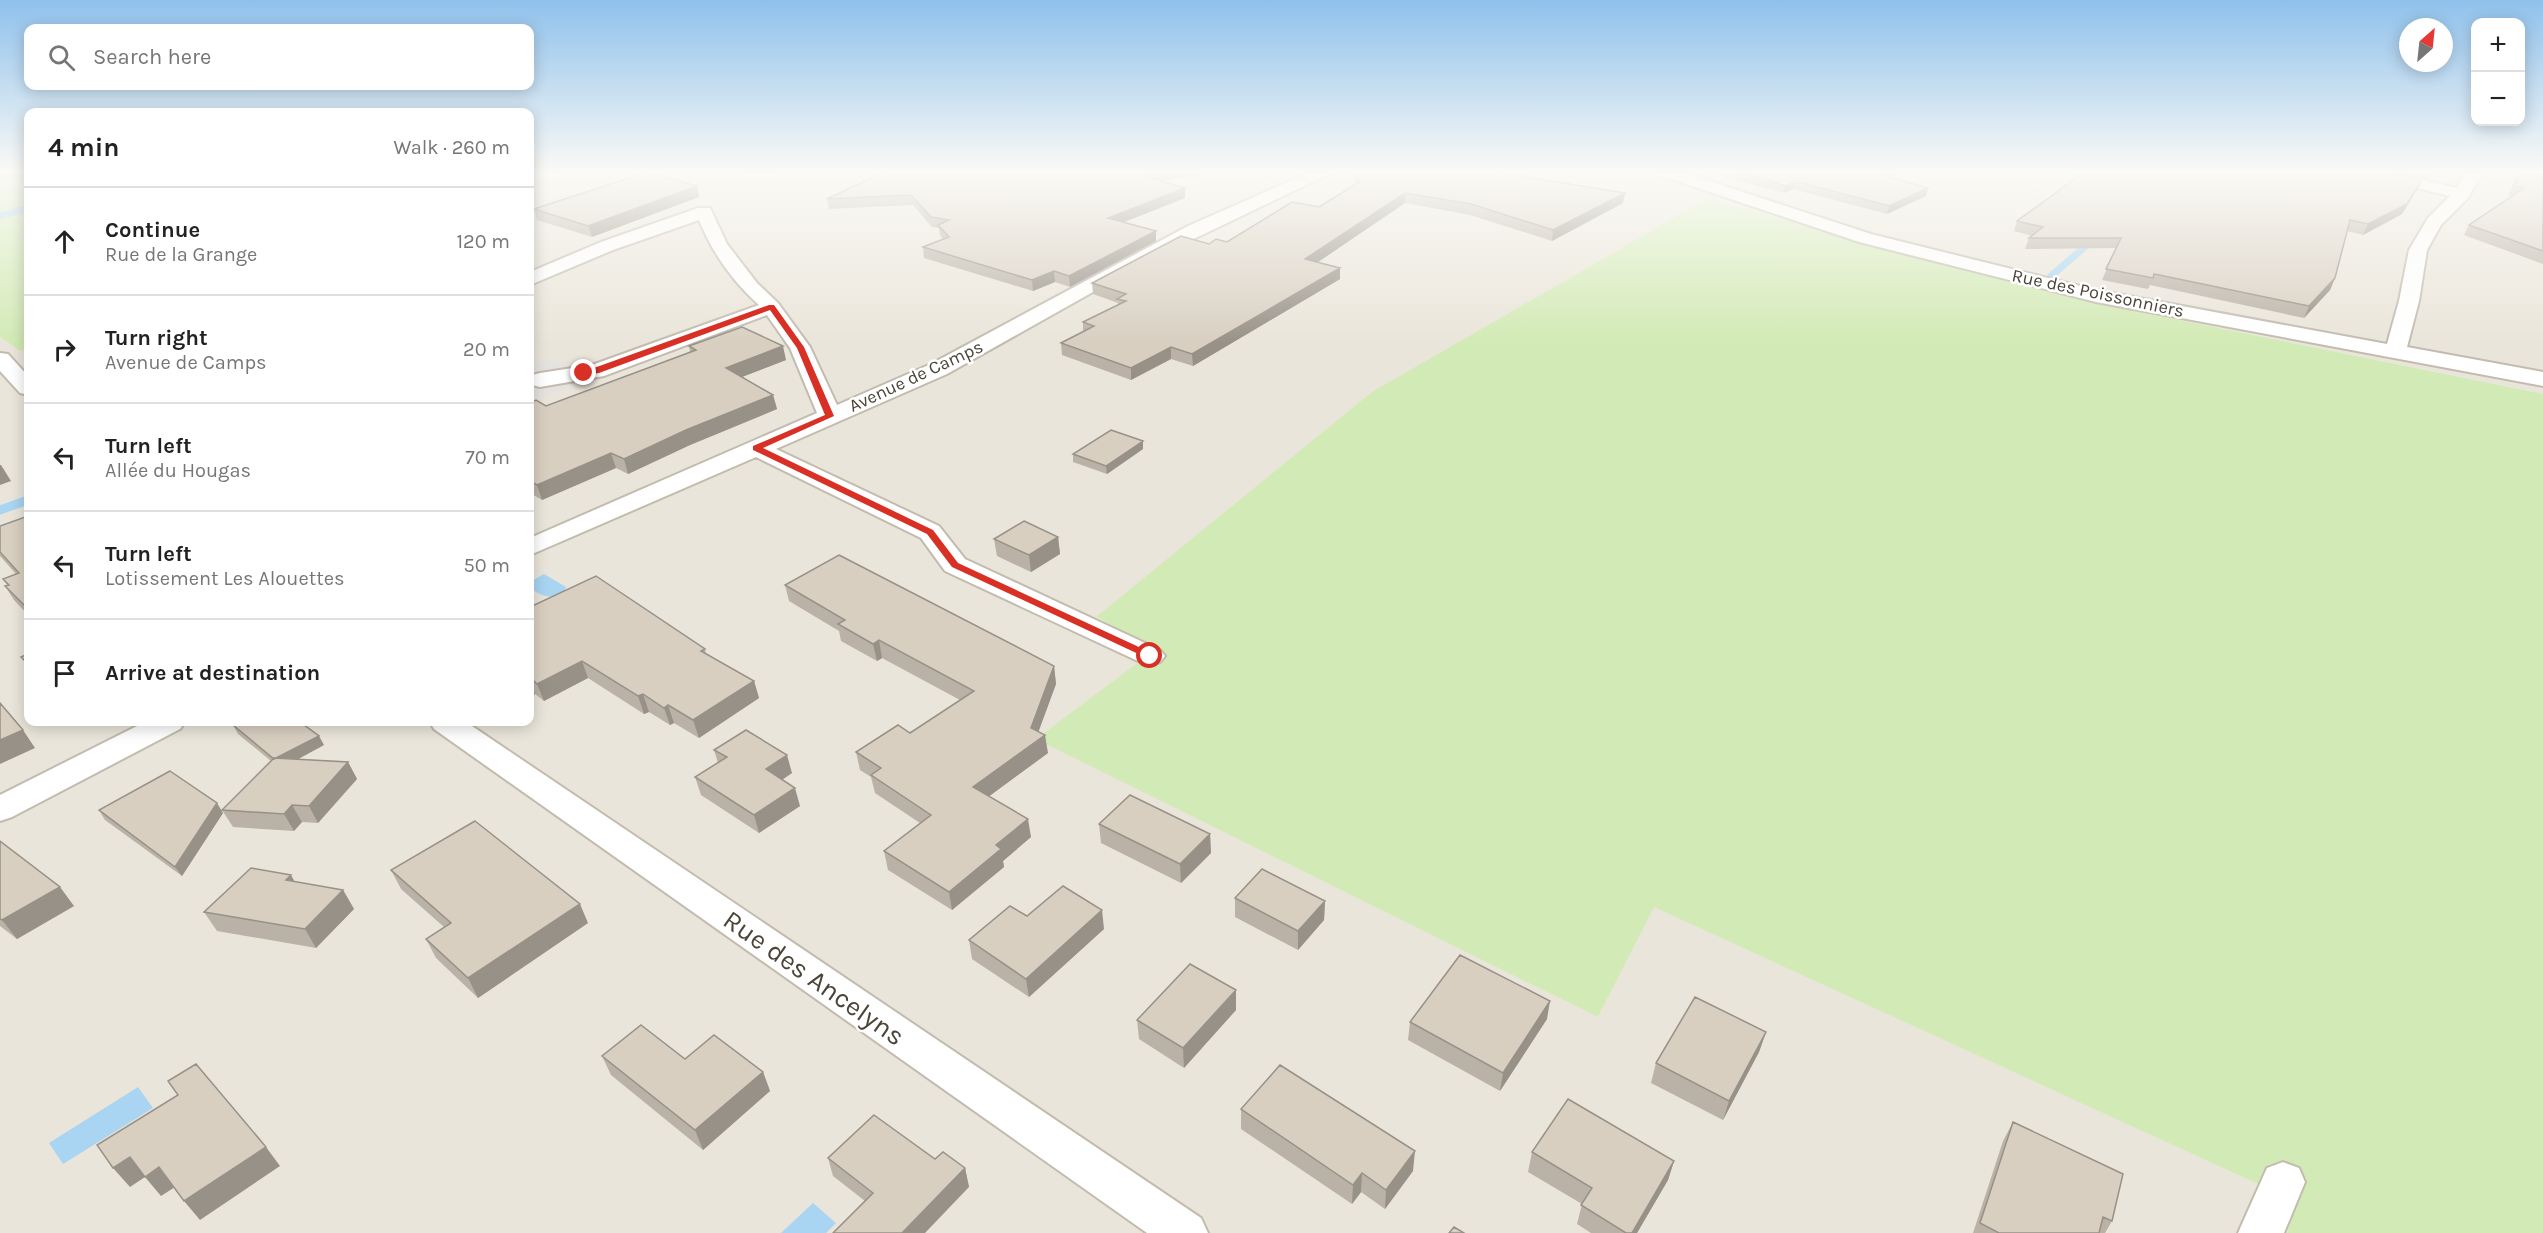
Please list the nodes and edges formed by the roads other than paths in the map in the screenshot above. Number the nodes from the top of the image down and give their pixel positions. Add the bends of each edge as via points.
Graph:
1 (657, 229) edge
2 (711, 229) edge
3 (1201, 229) edge
4 (1836, 229) edge
5 (2430, 229) edge
6 (534, 277) edge
7 (771, 307) junction
8 (2395, 351) junction
9 (0, 359) edge
10 (2543, 379) edge
11 (540, 380) dead end
12 (24, 384) edge
13 (830, 416) junction
14 (756, 448) junction
15 (534, 545) edge
16 (1150, 656) dead end
17 (162, 726) edge
18 (451, 726) edge
19 (0, 809) edge
20 (2283, 1182) dead end
21 (1185, 1233) edge
22 (2262, 1233) edge

1 - 6 street
2 - 7 street via 718,245 750,287
3 - 13 street, Avenue de Camps via 939,369
4 - 8 street, Rue des Poissonniers via 2096,296
5 - 8 street via 2418,250
7 - 11 street via 596,371
7 - 13 street via 800,347
8 - 10 street, Rue des Poissonniers
9 - 12 street
13 - 14 street, Avenue de Camps
14 - 15 street, Avenue de Camps
14 - 16 street via 930,532 955,565
17 - 19 street
18 - 21 street, Rue des Ancelyns
20 - 22 street

